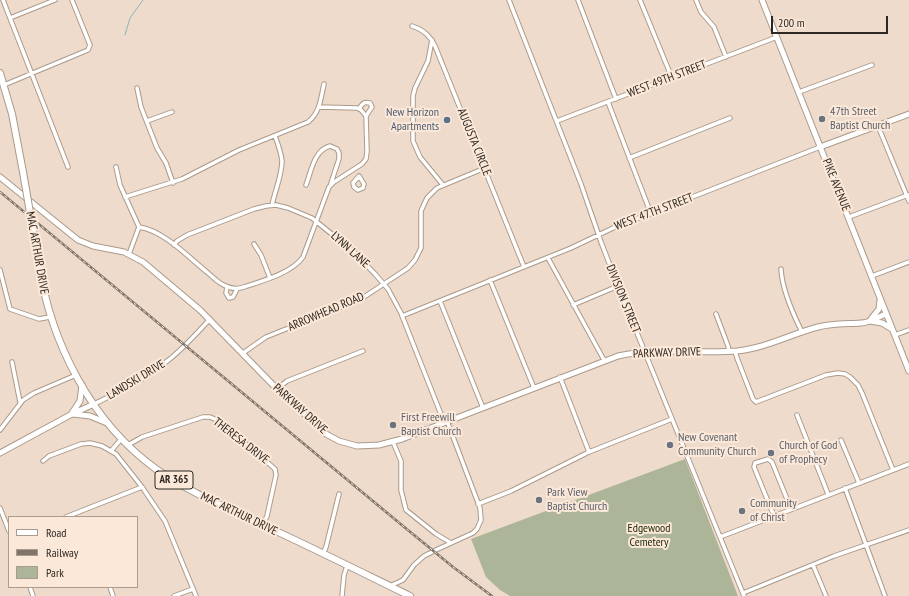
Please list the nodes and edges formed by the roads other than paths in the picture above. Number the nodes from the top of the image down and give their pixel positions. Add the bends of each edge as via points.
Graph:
1 (3, 0) edge
2 (55, 0) edge
3 (72, 0) edge
4 (509, 0) edge
5 (578, 0) edge
6 (640, 0) edge
7 (696, 0) edge
8 (762, 0) edge
9 (10, 18) junction
10 (412, 26) dead end
11 (777, 37) junction
12 (432, 40) junction
13 (726, 57) junction
14 (872, 65) dead end
15 (0, 73) edge
16 (32, 74) junction
17 (672, 78) junction
18 (324, 84) dead end
19 (4, 85) junction
20 (137, 88) dead end
21 (799, 92) junction
22 (616, 99) junction
23 (608, 102) junction
24 (318, 107) junction
25 (358, 109) junction
26 (172, 112) dead end
27 (909, 114) edge
28 (366, 116) junction
29 (730, 118) dead end
30 (146, 121) junction
31 (557, 121) junction
32 (878, 126) junction
33 (275, 136) junction
34 (820, 147) junction
35 (629, 158) junction
36 (68, 166) dead end
37 (116, 167) dead end
38 (485, 168) junction
39 (356, 169) junction
40 (359, 176) dead end
41 (0, 177) edge
42 (173, 183) junction
43 (331, 184) junction
44 (306, 185) dead end
45 (443, 185) junction
46 (908, 195) edge
47 (125, 197) junction
48 (909, 201) edge
49 (272, 205) junction
50 (650, 214) junction
51 (849, 217) junction
52 (316, 221) junction
53 (139, 227) junction
54 (598, 235) junction
55 (254, 244) dead end
56 (174, 245) junction
57 (129, 254) junction
58 (548, 258) junction
59 (909, 262) edge
60 (524, 267) junction
61 (781, 269) dead end
62 (0, 270) edge
63 (872, 276) junction
64 (270, 278) junction
65 (490, 280) junction
66 (384, 284) junction
67 (618, 286) junction
68 (227, 287) junction
69 (237, 289) junction
70 (879, 296) junction
71 (440, 301) junction
72 (573, 305) junction
73 (716, 314) dead end
74 (886, 314) junction
75 (402, 316) junction
76 (50, 317) junction
77 (210, 319) junction
78 (869, 321) junction
79 (892, 329) junction
80 (909, 330) edge
81 (802, 332) junction
82 (895, 335) junction
83 (363, 351) dead end
84 (729, 351) junction
85 (735, 351) junction
86 (645, 352) junction
87 (243, 353) junction
88 (604, 360) junction
89 (12, 362) dead end
90 (909, 370) edge
91 (76, 375) junction
92 (560, 377) junction
93 (82, 384) junction
94 (534, 388) junction
95 (277, 389) junction
96 (20, 402) junction
97 (94, 404) junction
98 (483, 408) junction
99 (72, 414) junction
100 (797, 415) dead end
101 (672, 419) junction
102 (446, 422) junction
103 (109, 424) junction
104 (0, 430) edge
105 (122, 438) junction
106 (841, 440) dead end
107 (393, 442) junction
108 (128, 445) junction
109 (111, 451) junction
110 (589, 452) junction
111 (0, 453) edge
112 (43, 461) dead end
113 (909, 464) edge
114 (893, 470) junction
115 (859, 483) junction
116 (142, 487) junction
117 (845, 488) junction
118 (340, 494) dead end
119 (828, 494) junction
120 (478, 504) junction
121 (0, 508) edge
122 (791, 509) junction
123 (80, 511) junction
124 (68, 516) edge
125 (82, 516) edge
126 (774, 516) junction
127 (263, 525) junction
128 (8, 528) edge
129 (909, 530) edge
130 (720, 537) junction
131 (451, 543) junction
132 (867, 545) junction
133 (323, 554) junction
134 (813, 565) junction
135 (347, 566) junction
136 (403, 580) junction
137 (389, 586) junction
138 (193, 589) junction
139 (397, 589) junction
140 (743, 595) edge
141 (174, 596) edge
142 (196, 596) edge
143 (342, 596) edge
144 (410, 596) edge
145 (826, 596) edge
146 (885, 596) edge

1 - 9 street
2 - 9 street
3 - 16 street via 90,49
4 - 31 street, DIVISION STREET
5 - 22 street
6 - 17 street
7 - 13 street via 701,12 714,28
8 - 11 street, PIKE AVENUE
9 - 16 street
10 - 12 street, AUGUSTA CIRCLE via 422,30
11 - 13 street, WEST 49TH STREET
11 - 21 street, PIKE AVENUE
12 - 38 street, AUGUSTA CIRCLE
12 - 45 street via 428,61 413,92 413,141 420,157
13 - 17 street, WEST 49TH STREET
14 - 21 street
15 - 19 main road, AR 365
16 - 19 street
16 - 36 street
17 - 22 street, WEST 49TH STREET
18 - 24 street
19 - 76 main road, MAC ARTHUR DRIVE / AR 365, bridge via 15,127
20 - 30 street
21 - 34 street, PIKE AVENUE
22 - 23 street, WEST 49TH STREET
23 - 31 street, WEST 49TH STREET
23 - 35 street
24 - 25 street
24 - 33 street via 308,122
25 - 28 street
25 - 28 street via 365,103 370,103 372,109
26 - 30 street
27 - 32 street, WEST 47TH STREET
28 - 39 street via 367,155
29 - 35 street
30 - 42 street
31 - 54 street, DIVISION STREET
32 - 34 street, WEST 47TH STREET
32 - 46 street
33 - 42 street via 239,150
33 - 49 street via 282,162
34 - 50 street, WEST 47TH STREET
34 - 51 street, PIKE AVENUE
35 - 50 street
37 - 47 street
38 - 45 street, ARROWHEAD ROAD
38 - 60 street, AUGUSTA CIRCLE
39 - 40 street
39 - 43 street
41 - 57 street, PARKWAY DRIVE via 78,240
42 - 47 street
43 - 44 street via 340,154 337,149 330,146 318,154
43 - 52 street
45 - 66 street, ARROWHEAD ROAD via 431,193 424,204 421,217 422,242 416,260
46 - 48 street
46 - 51 street
47 - 53 street
49 - 52 street, LYNN LANE via 300,212
49 - 56 street, LYNN LANE via 254,209 188,235
50 - 54 street, WEST 47TH STREET
51 - 63 street, PIKE AVENUE
52 - 64 street via 300,262
52 - 66 street, LYNN LANE via 351,249
53 - 56 street
53 - 57 street
54 - 58 street, WEST 47TH STREET
54 - 67 street, DIVISION STREET
55 - 64 street
56 - 68 street
57 - 77 street, PARKWAY DRIVE via 158,273
58 - 60 street, WEST 47TH STREET
58 - 72 street
59 - 63 street
60 - 65 street, WEST 47TH STREET
61 - 81 street via 795,318
62 - 76 street via 10,309 39,319
63 - 70 street, PIKE AVENUE
64 - 69 street
65 - 71 street, WEST 47TH STREET
65 - 94 street
66 - 75 street, LYNN LANE
66 - 87 street, ARROWHEAD ROAD via 351,303 266,337
67 - 72 street
67 - 86 street, DIVISION STREET
68 - 69 street
68 - 69 street via 226,293 229,298 233,297
70 - 74 street, PIKE AVENUE
70 - 78 street via 879,309
71 - 75 street, WEST 47TH STREET
71 - 98 street
72 - 88 street
73 - 84 street
74 - 78 street, PARKWAY DRIVE
74 - 79 street, PIKE AVENUE
75 - 102 street, LYNN LANE
76 - 91 main road, MAC ARTHUR DRIVE / AR 365
77 - 87 street, PARKWAY DRIVE
77 - 97 street, LANDSKI DRIVE via 175,355 157,369
78 - 79 street, PARKWAY DRIVE via 882,323
78 - 81 street, PARKWAY DRIVE via 831,324
79 - 82 street, PIKE AVENUE
80 - 82 street
81 - 85 street, PARKWAY DRIVE via 766,345
82 - 90 street, PIKE AVENUE
83 - 95 street via 287,381
84 - 85 street, PARKWAY DRIVE
84 - 86 street, PARKWAY DRIVE
85 - 114 street via 753,399 758,402 826,375 845,374 853,380 860,389
86 - 88 street, PARKWAY DRIVE
86 - 101 street, DIVISION STREET
87 - 95 street, PARKWAY DRIVE
88 - 92 street, PARKWAY DRIVE
89 - 96 street
91 - 93 main road, MAC ARTHUR DRIVE / AR 365
91 - 96 street via 34,393
92 - 94 street, PARKWAY DRIVE
92 - 110 street
93 - 97 main road, MAC ARTHUR DRIVE / AR 365
93 - 99 street via 80,401
94 - 98 street, PARKWAY DRIVE
95 - 107 street, PARKWAY DRIVE via 319,428 339,441 366,446
96 - 104 street
97 - 99 street
97 - 103 main road, MAC ARTHUR DRIVE / AR 365
98 - 102 street, PARKWAY DRIVE
99 - 103 street via 90,416
99 - 111 street
100 - 119 street
101 - 110 street
101 - 130 street, DIVISION STREET
102 - 107 street, PARKWAY DRIVE
102 - 120 street, LYNN LANE
103 - 105 main road, MAC ARTHUR DRIVE / AR 365
105 - 108 main road, MAC ARTHUR DRIVE / AR 365
105 - 109 street
106 - 115 street
107 - 131 street via 401,461 401,490 406,510
108 - 127 main road, MAC ARTHUR DRIVE / AR 365 via 176,482
108 - 127 street, THERESA DRIVE via 142,437 202,417 219,421 275,469 276,475
109 - 112 street via 94,444 81,444 49,456
109 - 116 street
110 - 120 street via 511,491
113 - 114 street
114 - 115 street
115 - 117 street
116 - 123 street
116 - 138 street via 165,521
117 - 119 street
117 - 132 street
118 - 133 street
119 - 122 street
120 - 131 street, LYNN LANE via 481,516 477,529 470,536
121 - 128 street
122 - 126 street
122 - 126 street via 772,462 768,459 755,463 754,467
123 - 124 street
123 - 125 street
126 - 130 street
127 - 133 main road, MAC ARTHUR DRIVE / AR 365
129 - 132 street
130 - 140 street, DIVISION STREET
131 - 136 street, LYNN LANE via 418,561
132 - 134 street
132 - 146 street
133 - 135 main road, MAC ARTHUR DRIVE / AR 365
134 - 140 street
134 - 145 street
135 - 137 main road, MAC ARTHUR DRIVE / AR 365
135 - 143 street
136 - 137 street, LYNN LANE
136 - 139 street, LYNN LANE
137 - 139 main road, MAC ARTHUR DRIVE / AR 365
138 - 141 street
138 - 142 street
139 - 144 main road, MAC ARTHUR DRIVE / AR 365

